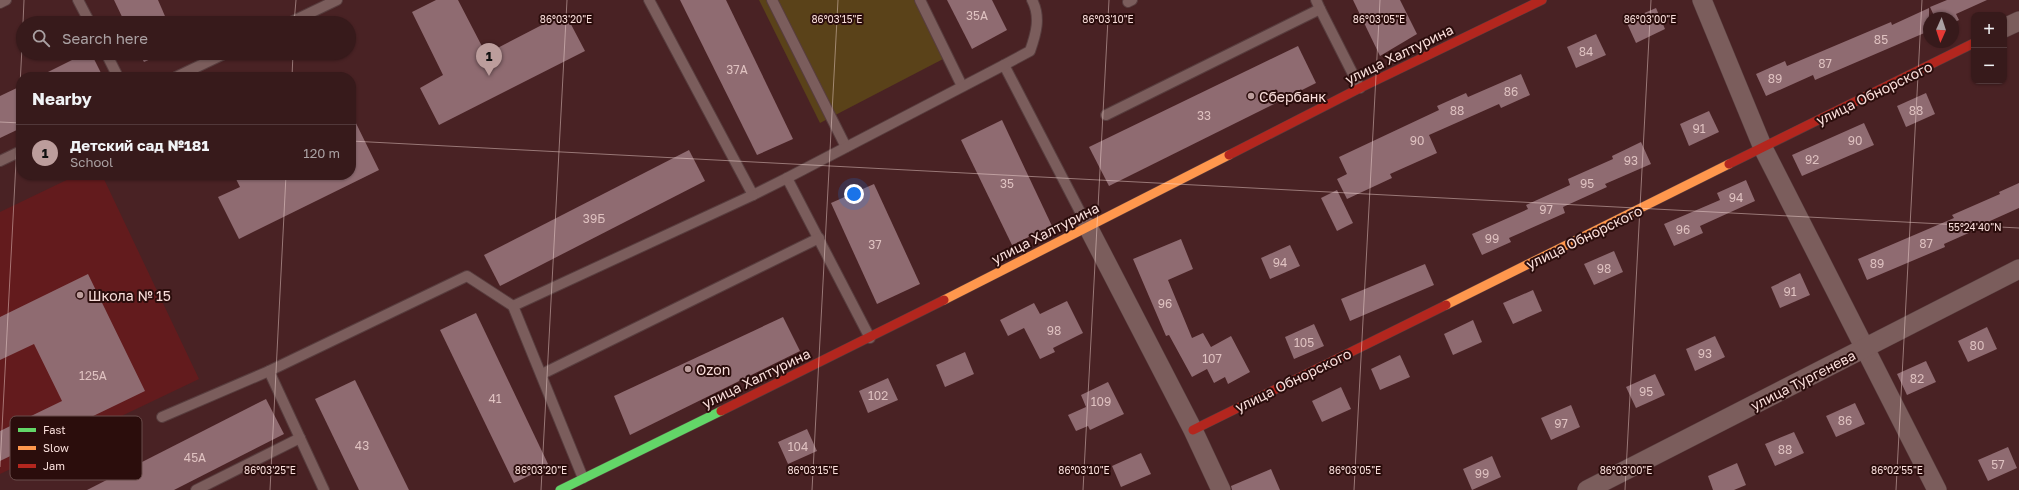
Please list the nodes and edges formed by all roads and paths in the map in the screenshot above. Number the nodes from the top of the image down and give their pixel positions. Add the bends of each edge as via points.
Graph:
1 (6, 0) edge
2 (78, 0) edge
3 (337, 0) edge
4 (649, 0) edge
5 (772, 0) edge
6 (920, 0) edge
7 (1032, 0) edge
8 (1542, 0) edge
9 (1702, 0) edge
10 (0, 3) edge
11 (1318, 5) edge
12 (86, 16) edge
13 (304, 16) edge
14 (2019, 21) edge
15 (2007, 27) edge
16 (1971, 44) edge
17 (110, 60) edge
18 (211, 60) edge
19 (1004, 65) junction
20 (116, 72) edge
21 (186, 72) edge
22 (962, 86) junction
23 (1360, 88) junction
24 (1106, 115) dead end
25 (846, 147) junction
26 (1763, 148) junction
27 (16, 153) edge
28 (0, 161) edge
29 (787, 178) junction
30 (753, 195) junction
31 (1088, 227) junction
32 (819, 238) junction
33 (2019, 269) edge
34 (513, 306) junction
35 (870, 338) junction
36 (1864, 348) junction
37 (269, 370) junction
38 (542, 374) junction
39 (162, 417) dead end
40 (1193, 430) junction
41 (300, 438) junction
42 (583, 478) junction
43 (321, 489) edge
44 (196, 490) edge
45 (560, 490) edge
46 (1221, 490) edge
47 (1587, 490) edge
48 (1937, 490) edge

1 - 10 lane
2 - 12 lane
3 - 13 lane
4 - 30 lane
5 - 25 lane
6 - 22 lane
7 - 19 lane via 1038,29 1030,51
8 - 23 street, улица Халтурина
9 - 26 street
11 - 23 lane
11 - 24 lane
14 - 15 street
16 - 26 street, улица Обнорского
17 - 20 lane
18 - 21 lane
19 - 22 lane
19 - 31 lane
22 - 25 lane
23 - 31 street, улица Халтурина
25 - 29 lane
26 - 36 street
26 - 40 street, улица Обнорского
27 - 28 lane
29 - 30 lane
29 - 32 lane
30 - 34 lane
31 - 35 street, улица Халтурина
31 - 40 street
32 - 35 lane
32 - 38 lane
33 - 36 street, улица Тургенева
34 - 37 lane via 467,276
34 - 38 lane
35 - 42 street, улица Халтурина
36 - 47 street, улица Тургенева
36 - 48 street
37 - 39 lane
37 - 41 lane
38 - 42 lane
40 - 46 street
41 - 43 lane
41 - 44 lane
42 - 45 street, улица Халтурина

